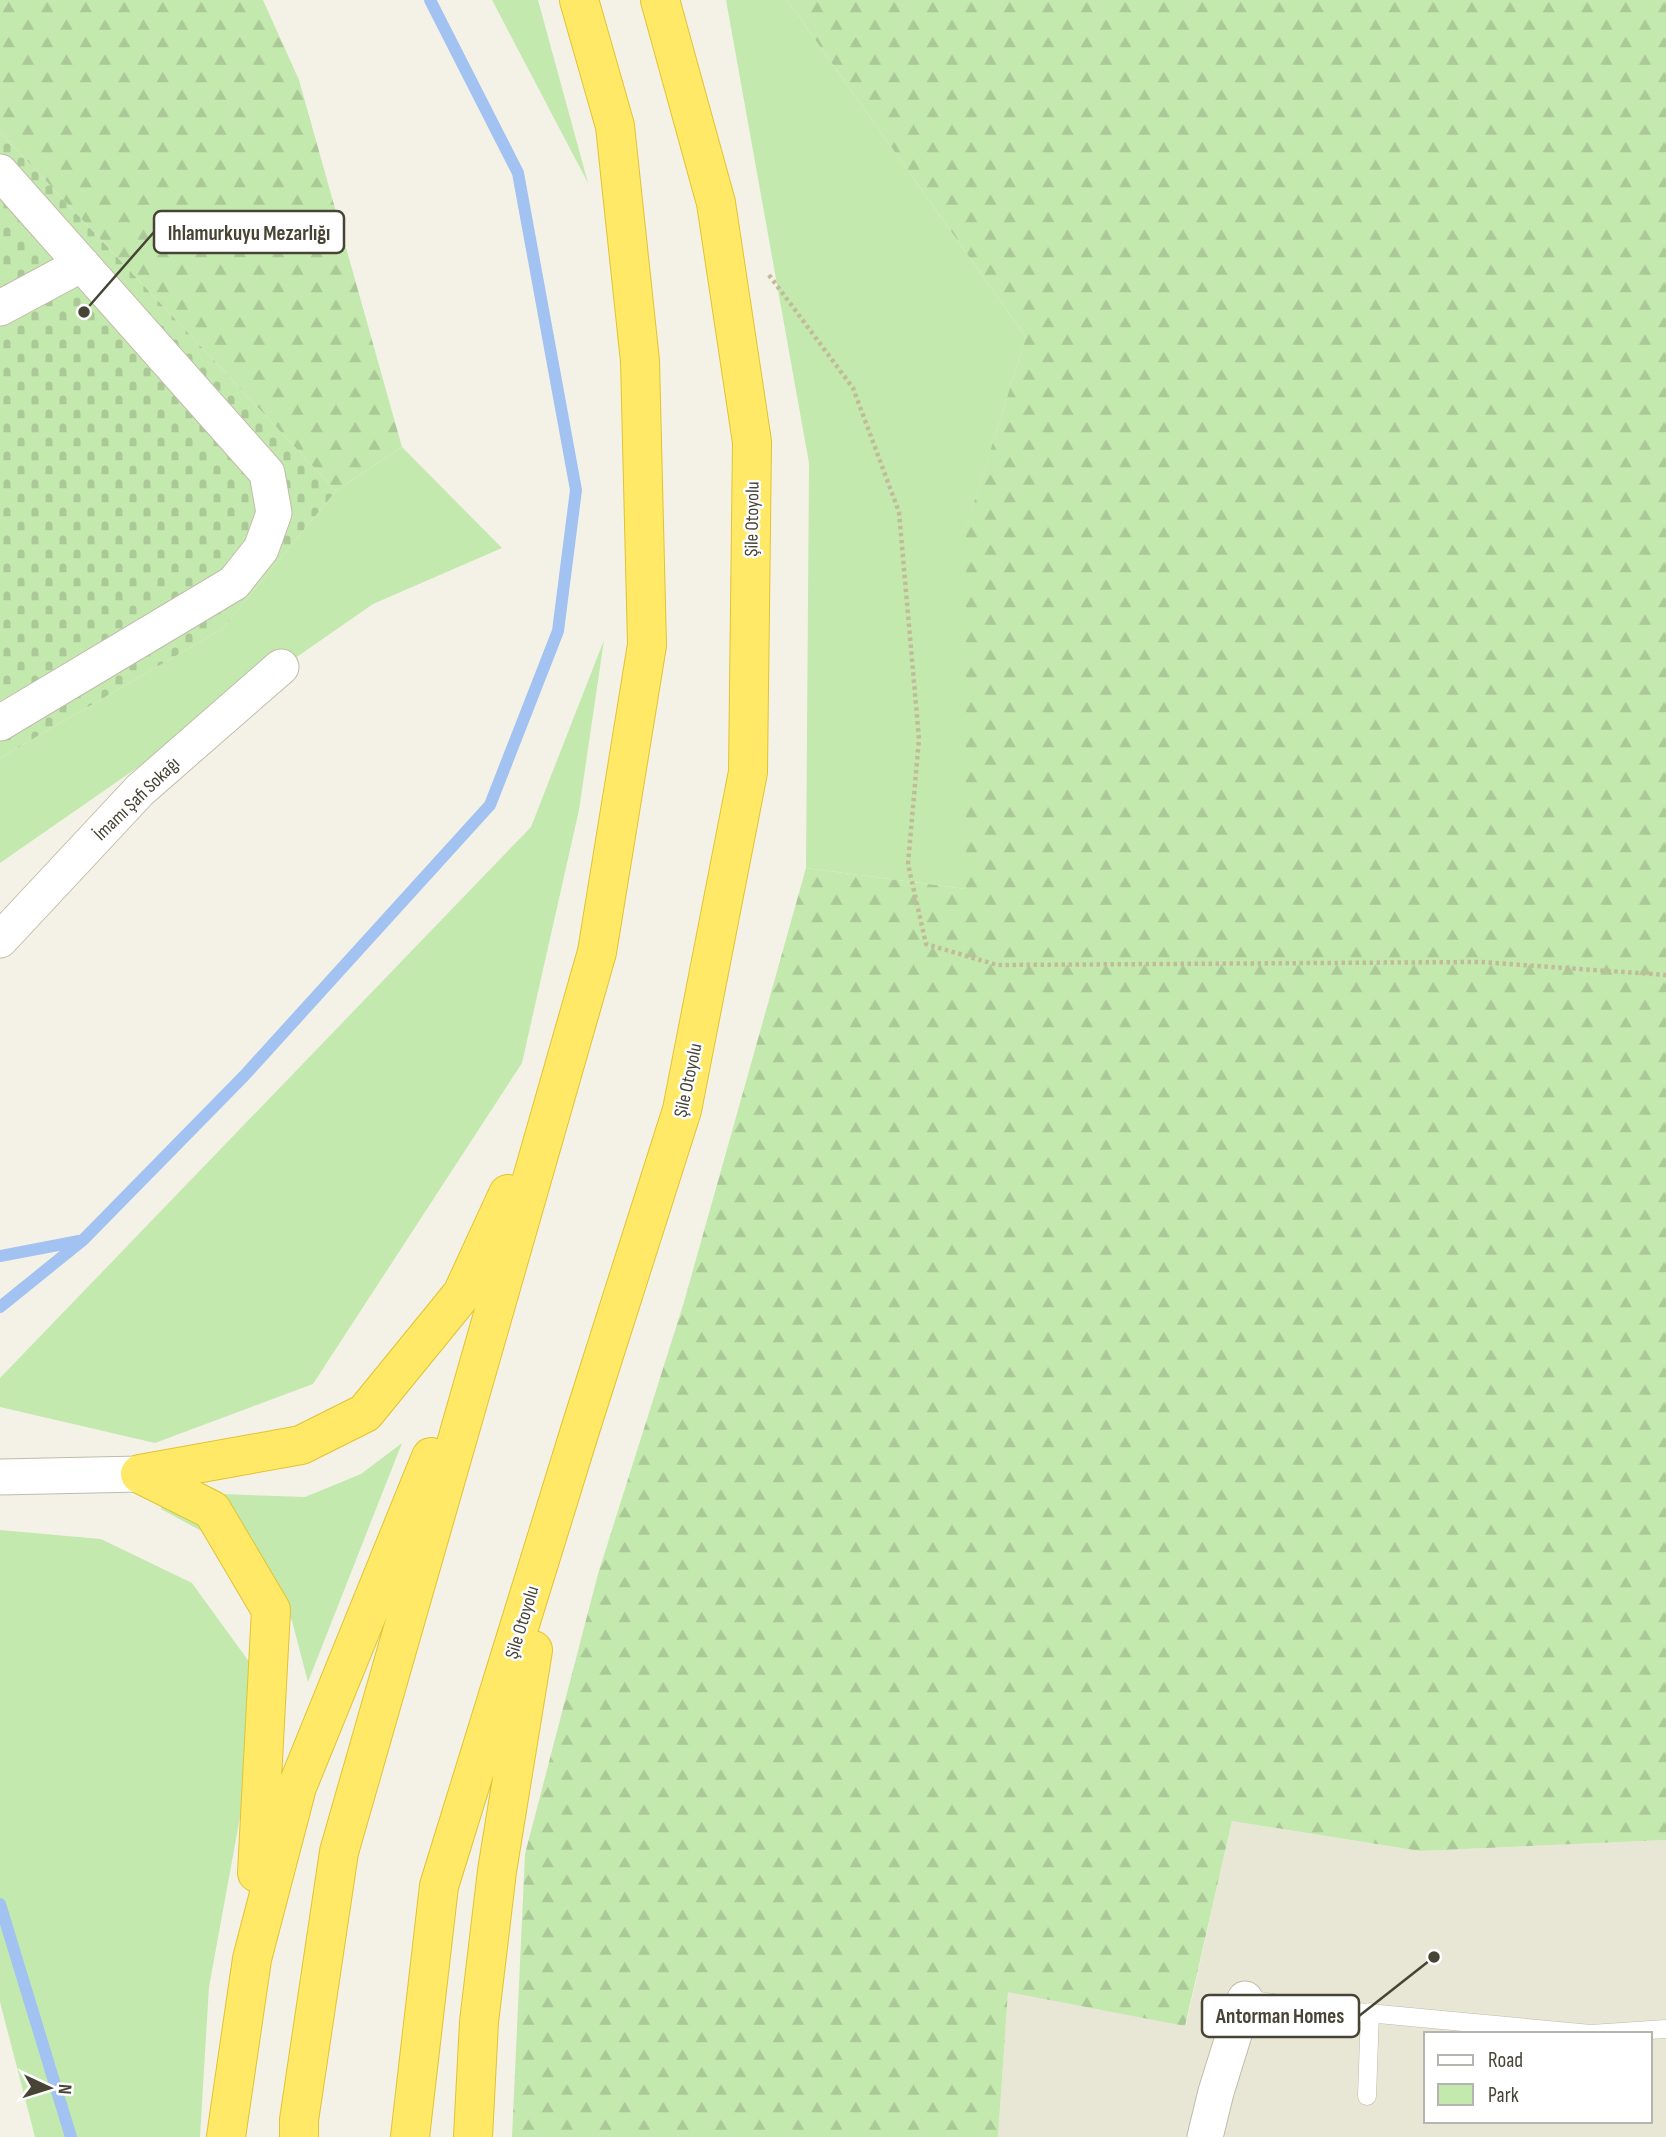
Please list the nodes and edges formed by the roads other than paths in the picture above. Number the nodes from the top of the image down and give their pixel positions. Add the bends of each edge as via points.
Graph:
1 (579, 0) edge
2 (660, 0) edge
3 (0, 172) edge
4 (82, 264) junction
5 (0, 308) edge
6 (282, 667) dead end
7 (0, 723) edge
8 (0, 940) edge
9 (561, 1077) junction
10 (484, 1345) junction
11 (581, 1427) junction
12 (140, 1474) junction
13 (0, 1477) edge
14 (252, 1959) junction
15 (1245, 1999) joint
16 (1370, 2012) junction
17 (1666, 2029) edge
18 (1571, 2032) edge
19 (1621, 2032) edge
20 (1367, 2096) dead end
21 (226, 2137) edge
22 (299, 2137) edge
23 (410, 2137) edge
24 (473, 2137) edge
25 (1205, 2137) edge

1 - 9 highway via 615,125 623,195 640,360 647,645 597,952
2 - 11 highway, Şile Otoyolu via 716,203 752,442 748,772 682,1110
3 - 4 street
4 - 5 street
4 - 7 street via 267,473 274,513 261,550 233,583
6 - 8 street, İmamı Şafi Sokağı via 140,790
9 - 10 highway
9 - 12 highway via 462,1294 365,1413 301,1445
10 - 14 highway via 424,1473 297,1787
10 - 22 highway via 339,1852
11 - 23 highway, Şile Otoyolu via 439,1886
11 - 24 highway via 532,1653 497,1871 479,2022
12 - 13 street
12 - 14 highway via 212,1510 271,1610
14 - 21 highway
15 - 16 lane
15 - 25 street
16 - 18 lane
16 - 20 lane
17 - 19 lane

